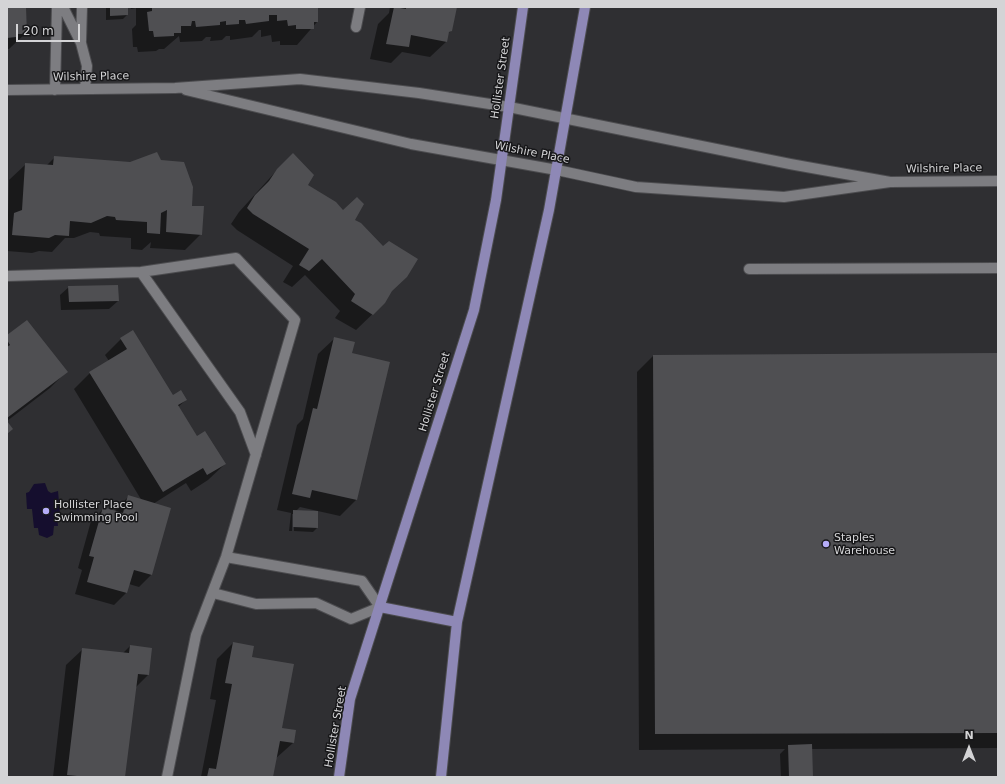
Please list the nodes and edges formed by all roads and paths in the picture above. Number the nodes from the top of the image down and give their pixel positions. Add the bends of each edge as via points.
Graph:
1 (57, 7) edge
2 (64, 7) edge
3 (82, 7) edge
4 (360, 7) edge
5 (523, 7) edge
6 (585, 7) edge
7 (356, 27) dead end
8 (81, 43) junction
9 (175, 88) junction
10 (85, 89) junction
11 (7, 90) edge
12 (56, 90) junction
13 (509, 107) junction
14 (566, 118) junction
15 (502, 159) junction
16 (557, 170) junction
17 (998, 181) edge
18 (890, 182) junction
19 (998, 268) edge
20 (749, 269) dead end
21 (141, 272) junction
22 (7, 276) edge
23 (256, 455) junction
24 (226, 557) junction
25 (213, 593) junction
26 (380, 607) junction
27 (456, 622) junction
28 (167, 777) edge
29 (339, 777) edge
30 (441, 777) edge

1 - 12 street
2 - 8 street
3 - 8 street
4 - 7 street
5 - 13 main road, Hollister Street
6 - 14 main road
8 - 10 street via 87,66
9 - 10 street, Wilshire Place
9 - 13 street, Wilshire Place via 300,79
9 - 15 street, Wilshire Place via 411,144
10 - 12 street, Wilshire Place
11 - 12 street, Wilshire Place
13 - 14 street, Wilshire Place
13 - 15 main road, Hollister Street
14 - 16 main road
14 - 18 street, Wilshire Place
15 - 16 street, Wilshire Place
15 - 26 main road, Hollister Street via 474,310
16 - 18 street, Wilshire Place via 636,187 784,196
16 - 27 main road
17 - 18 street, Wilshire Place
19 - 20 street
21 - 22 street
21 - 23 street via 240,412
21 - 23 street via 236,258 296,320
23 - 24 street
24 - 25 street
24 - 26 street via 362,581
25 - 26 street via 256,604 316,603 351,619
25 - 28 street via 196,635
26 - 27 main road
26 - 29 main road, Hollister Street via 350,699
27 - 30 main road

